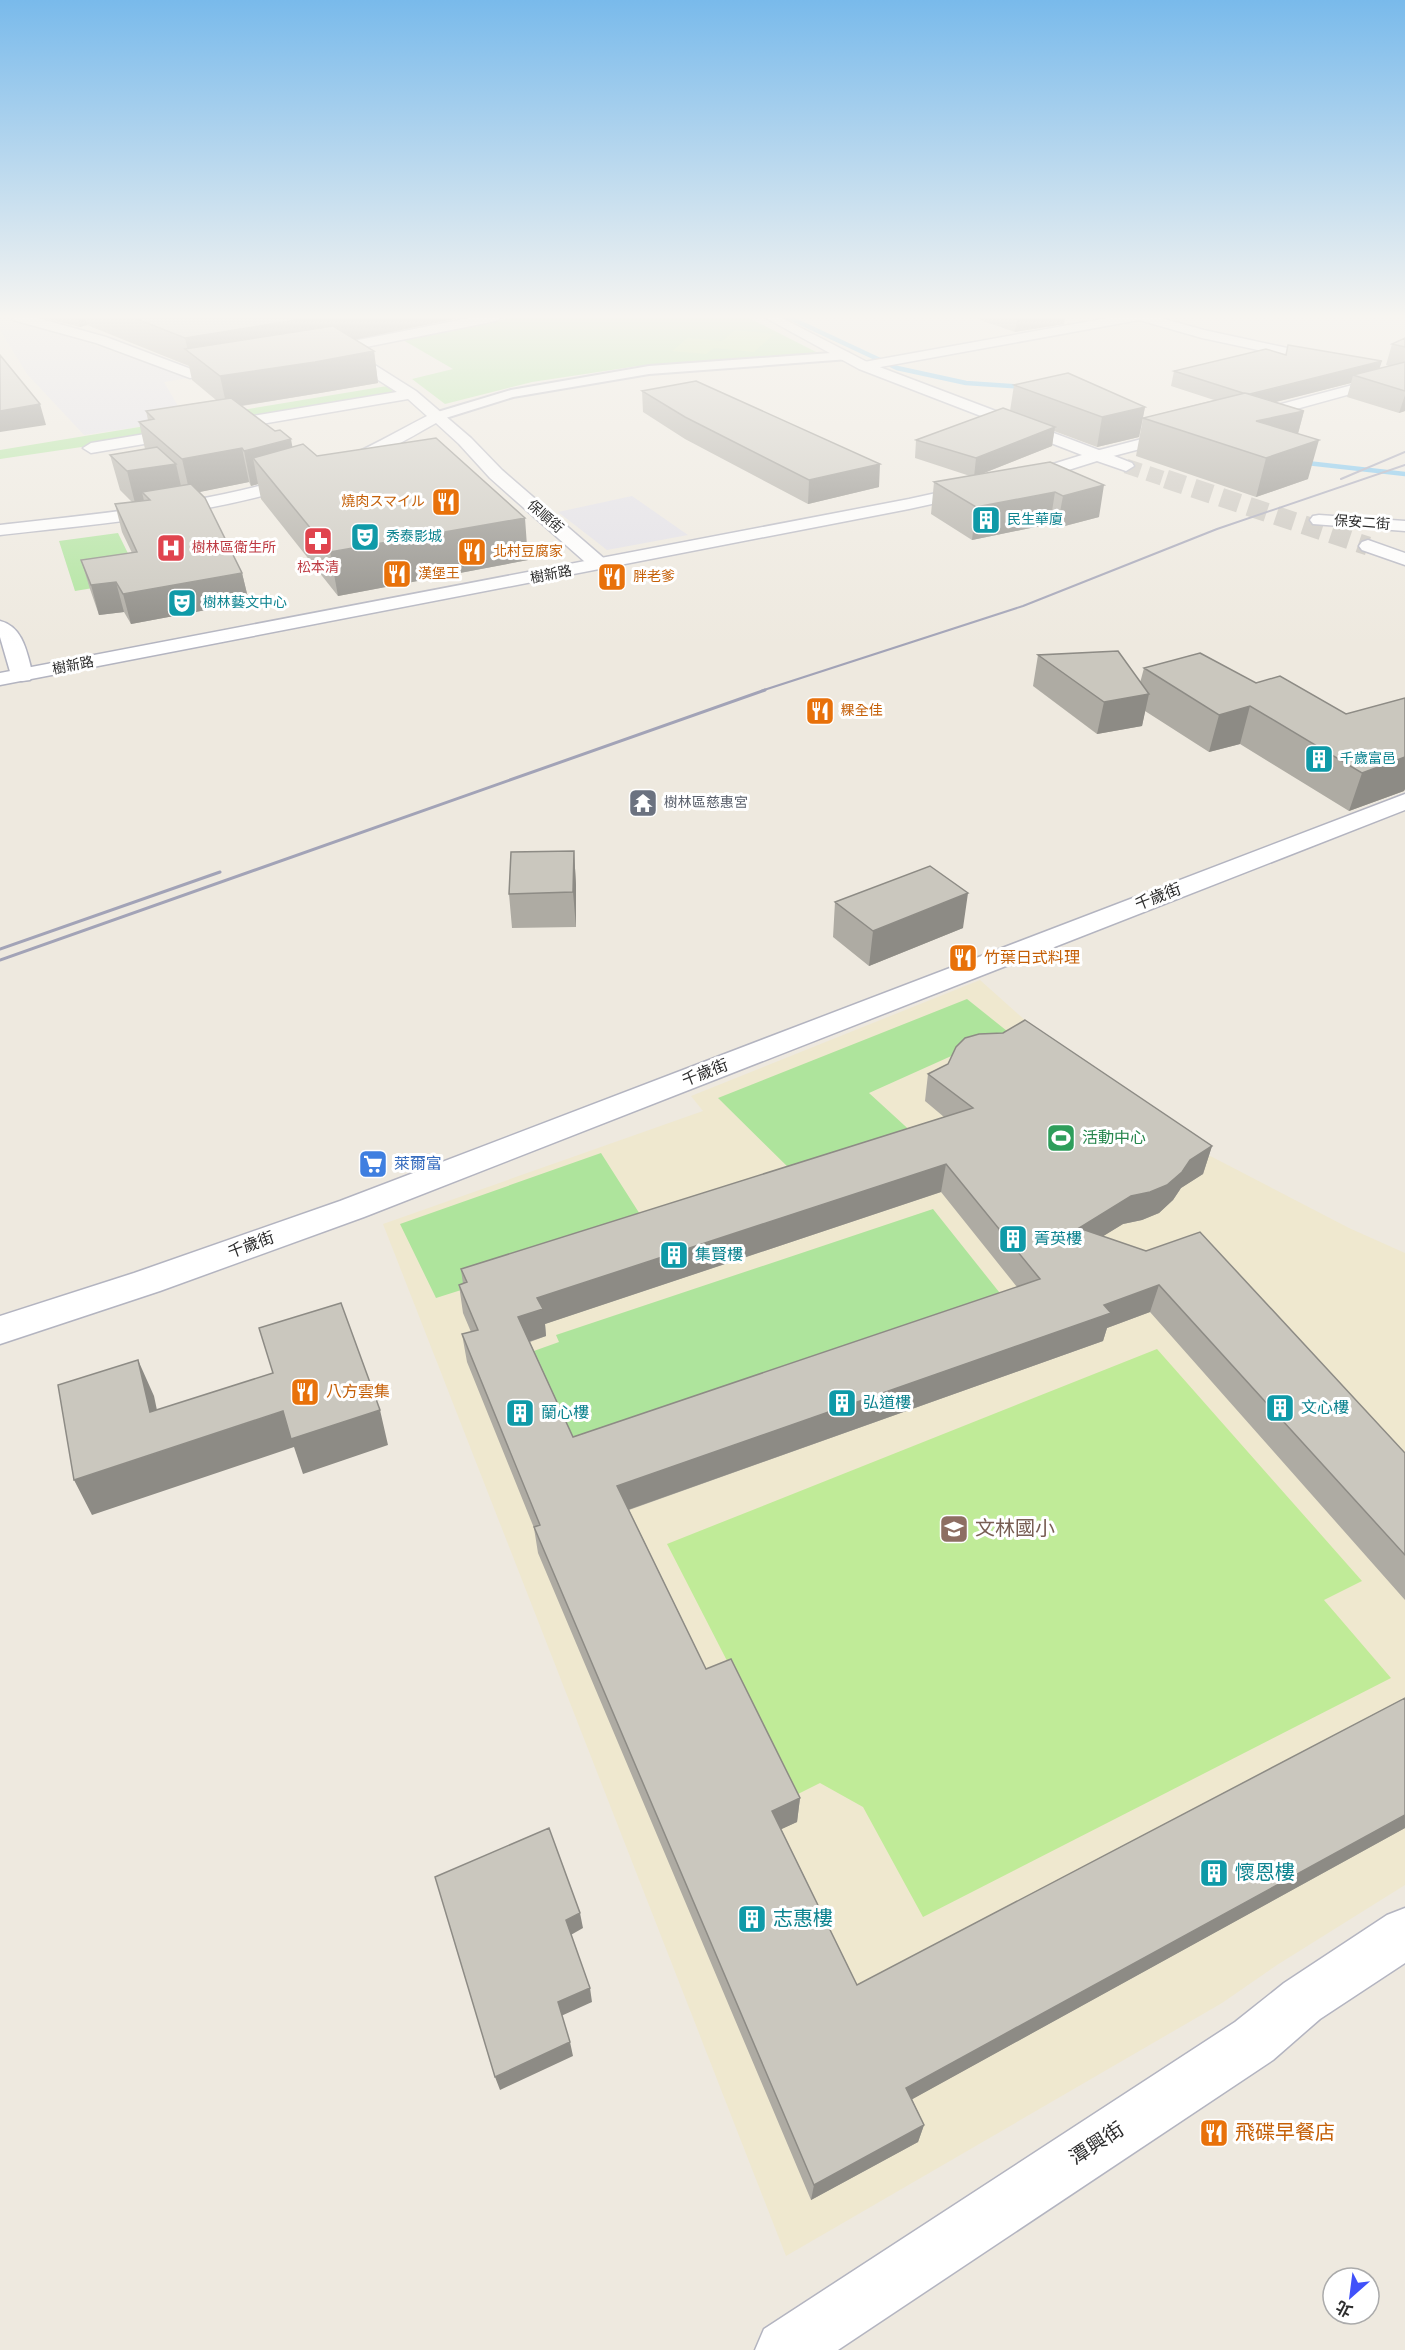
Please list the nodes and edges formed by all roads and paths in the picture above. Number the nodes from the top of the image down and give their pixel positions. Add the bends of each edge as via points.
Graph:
1 (218, 427) edge
2 (418, 427) edge
3 (448, 427) edge
4 (1024, 427) edge
5 (1198, 430) edge
6 (92, 448) dead end
7 (1098, 456) junction
8 (1126, 466) tunnel mouth
9 (1319, 520) dead end
10 (1405, 526) edge
11 (0, 530) edge
12 (1368, 546) tunnel mouth
13 (1405, 559) edge
14 (600, 565) junction
15 (0, 627) edge
16 (22, 675) junction
17 (0, 679) edge
18 (1405, 801) edge
19 (0, 1330) edge
20 (1405, 1933) edge
21 (785, 2350) edge

1 - 6 street
2 - 11 street via 328,470 268,488
3 - 14 street, 保順街
4 - 7 street
5 - 7 street, 樹新路
7 - 8 street
7 - 14 street, 樹新路 via 1018,480 909,504
9 - 10 street, 保安二街
12 - 13 street
14 - 16 street, 樹新路
15 - 16 street via 11,636
16 - 17 street, 樹新路
18 - 19 street, 千歲街 via 352,1209
20 - 21 street, 潭興街 via 1302,2001 1254,2041

